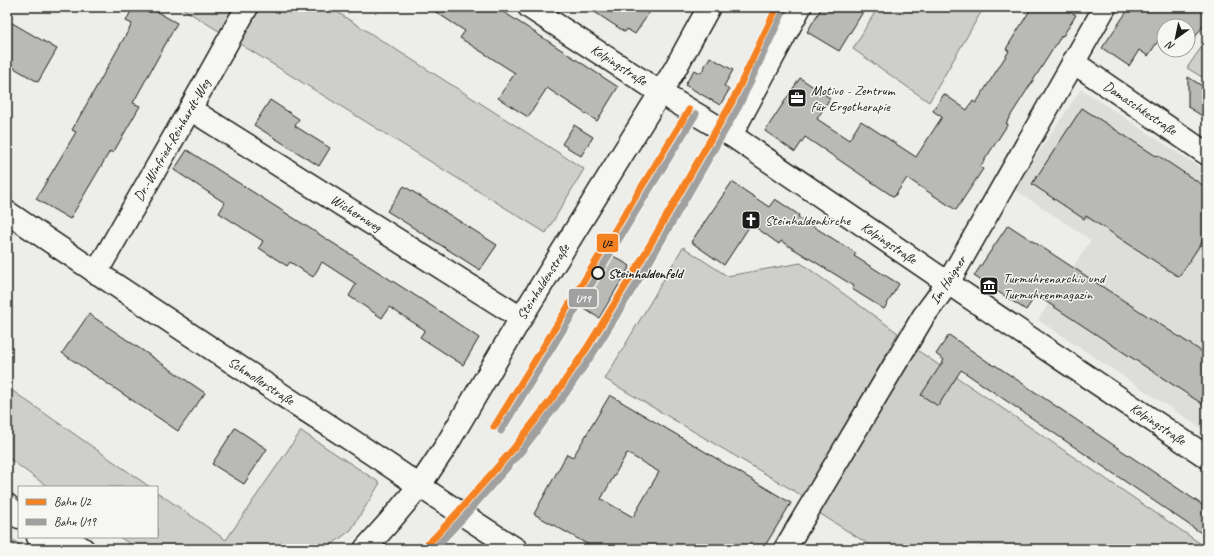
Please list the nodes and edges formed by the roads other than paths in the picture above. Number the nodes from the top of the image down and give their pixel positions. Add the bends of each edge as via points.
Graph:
1 (247, 7) edge
2 (529, 7) edge
3 (709, 7) edge
4 (800, 7) edge
5 (1105, 7) edge
6 (1073, 62) junction
7 (661, 92) junction
8 (190, 108) junction
9 (731, 136) junction
10 (1207, 154) edge
11 (7, 212) edge
12 (96, 273) junction
13 (948, 283) junction
14 (521, 318) junction
15 (1207, 457) edge
16 (420, 485) junction
17 (7, 504) edge
18 (18, 510) edge
19 (18, 516) edge
20 (39, 538) edge
21 (66, 538) edge
22 (50, 549) edge
23 (83, 549) edge
24 (365, 549) edge
25 (516, 549) edge
26 (786, 549) edge

1 - 8 street, Dr.-Winfried-Reinhardt-Weg
2 - 7 street, Kolpingstraße
3 - 7 street, Steinhaldenstraße
4 - 9 street
5 - 6 street, Im Haigner
6 - 10 street, Damaschkestraße
6 - 13 street, Im Haigner
7 - 9 street, Kolpingstraße
7 - 14 street, Steinhaldenstraße
8 - 12 street, Dr.-Winfried-Reinhardt-Weg
8 - 14 street, Wichernweg
9 - 13 street, Kolpingstraße
11 - 12 street, Schmollerstraße
12 - 16 street, Schmollerstraße
13 - 15 street, Kolpingstraße
13 - 26 street, Im Haigner via 923,317
14 - 16 street, Steinhaldenstraße via 446,446
16 - 24 street, Steinhaldenstraße
16 - 25 street, Schmollerstraße
17 - 18 street
17 - 19 street
20 - 22 street
21 - 23 street

